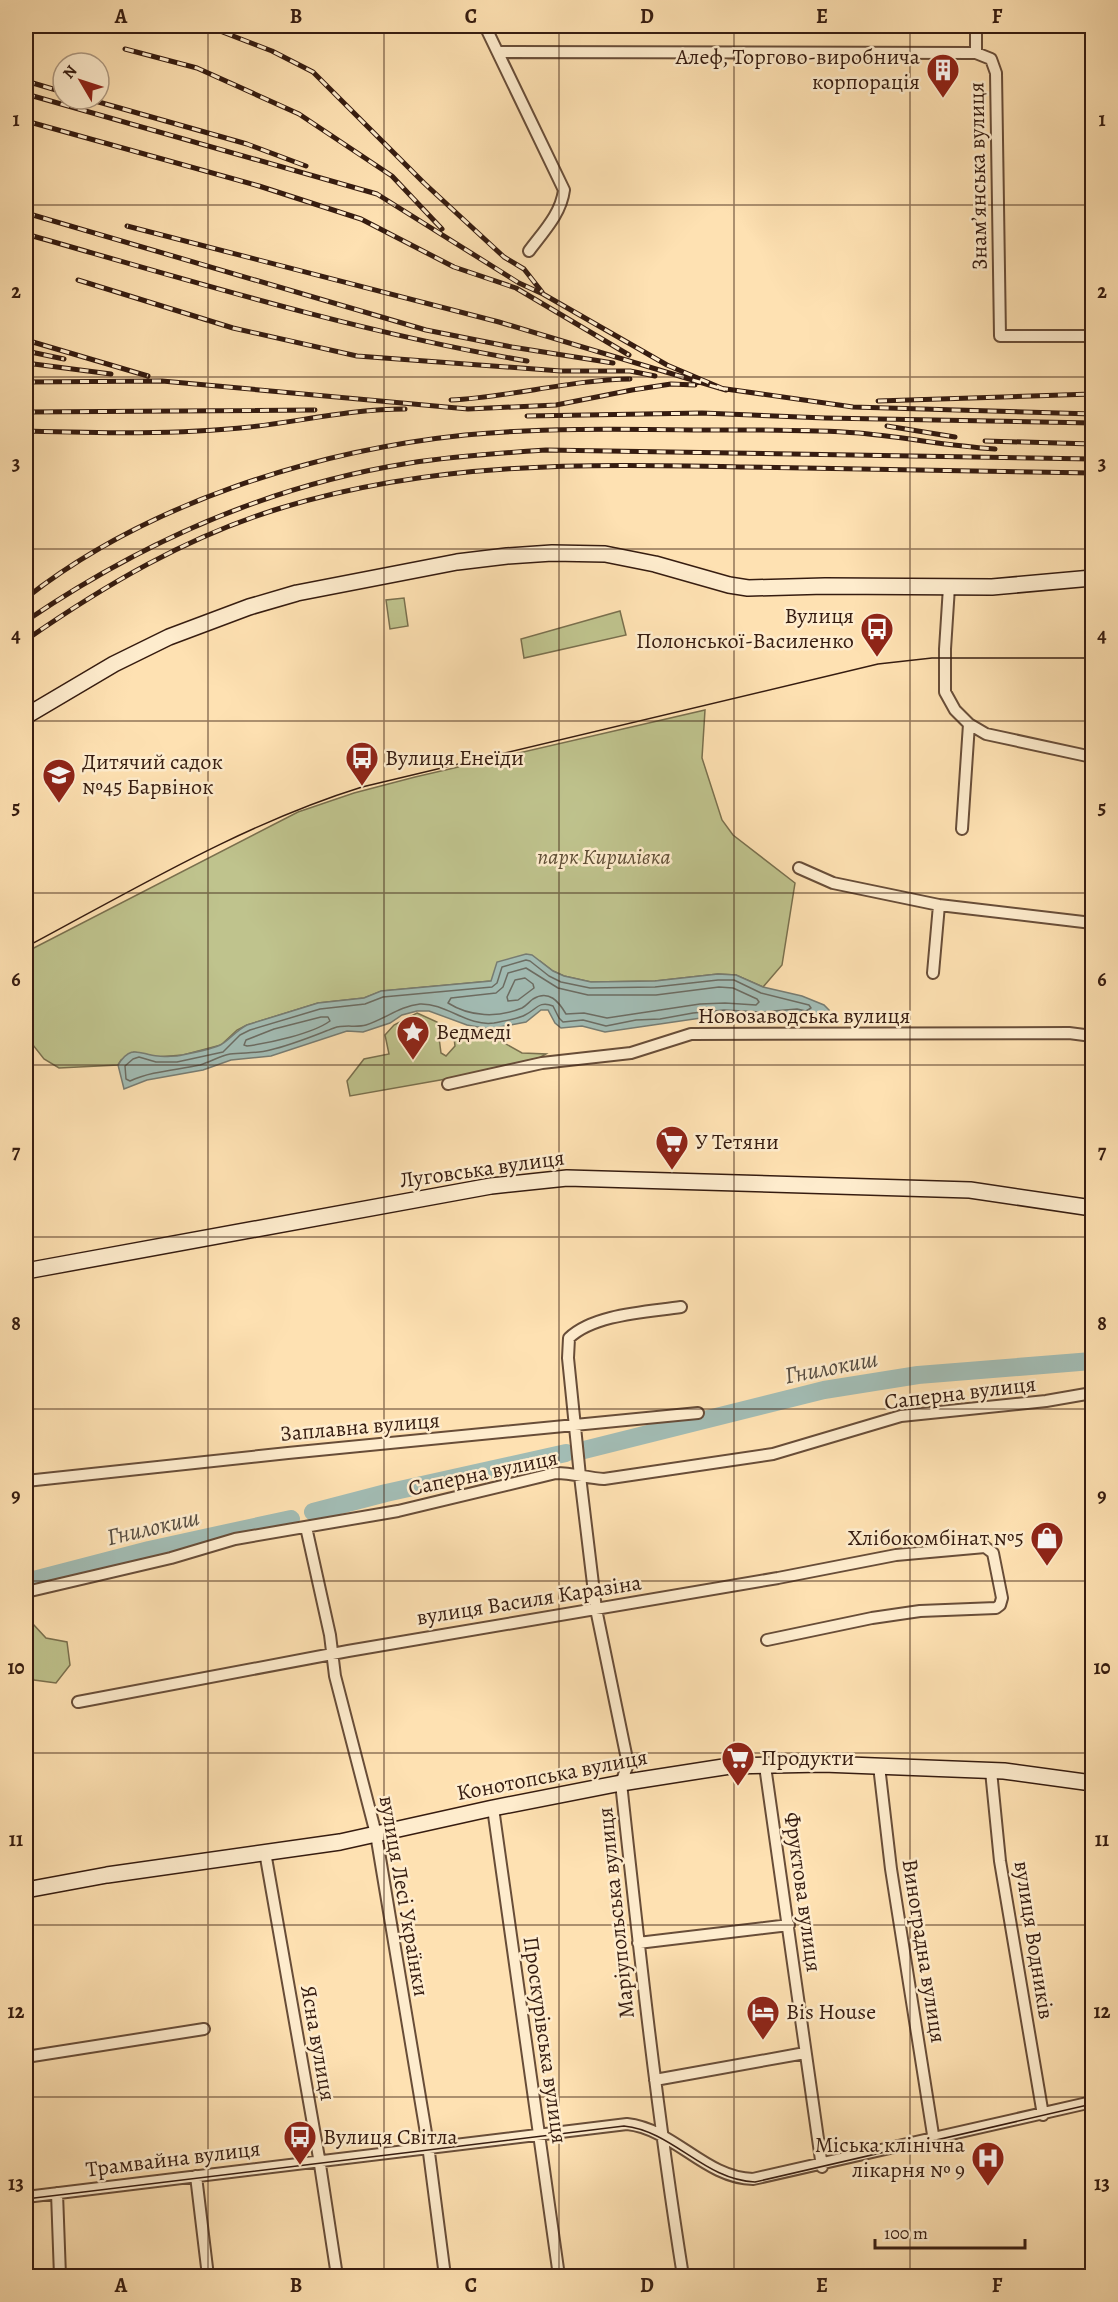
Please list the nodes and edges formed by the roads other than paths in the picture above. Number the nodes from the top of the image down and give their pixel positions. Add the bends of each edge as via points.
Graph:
1 (485, 26) edge
2 (976, 26) edge
3 (498, 52) junction
4 (976, 53) junction
5 (529, 251) dead end
6 (1092, 336) edge
7 (1092, 578) edge
8 (949, 587) junction
9 (26, 716) edge
10 (969, 724) junction
11 (1092, 757) edge
12 (962, 829) dead end
13 (799, 868) dead end
14 (939, 905) junction
15 (1092, 923) edge
16 (933, 973) dead end
17 (1092, 1036) edge
18 (448, 1084) dead end
19 (1092, 1208) edge
20 (26, 1271) edge
21 (681, 1307) dead end
22 (1092, 1393) edge
23 (698, 1413) dead end
24 (576, 1426) junction
25 (580, 1476) junction
26 (26, 1481) edge
27 (306, 1527) junction
28 (26, 1592) edge
29 (596, 1609) junction
30 (767, 1640) dead end
31 (333, 1655) junction
32 (78, 1702) dead end
33 (765, 1766) junction
34 (879, 1766) junction
35 (991, 1771) junction
36 (621, 1783) junction
37 (1092, 1783) edge
38 (493, 1808) junction
39 (376, 1834) junction
40 (265, 1852) junction
41 (26, 1890) edge
42 (789, 1925) junction
43 (638, 1943) junction
44 (204, 2029) dead end
45 (805, 2053) junction
46 (26, 2057) edge
47 (655, 2080) junction
48 (1092, 2102) edge
49 (1043, 2114) junction
50 (538, 2134) junction
51 (661, 2135) junction
52 (934, 2140) junction
53 (428, 2148) junction
54 (320, 2161) junction
55 (822, 2166) junction
56 (196, 2176) junction
57 (57, 2193) junction
58 (26, 2197) edge
59 (60, 2277) edge
60 (208, 2277) edge
61 (337, 2277) edge
62 (445, 2277) edge
63 (559, 2277) edge
64 (683, 2277) edge

1 - 3 street
2 - 4 street, Знамʼянська вулиця
3 - 4 street
3 - 5 street via 564,190 563,202
4 - 6 street, Знамʼянська вулиця via 991,59 996,72 1000,336
7 - 8 street
8 - 9 street via 748,588 605,554 539,553 457,562 297,593 218,618 114,664
8 - 10 street via 945,692
10 - 11 street via 986,734
10 - 12 street
13 - 14 street via 833,884
14 - 15 street
14 - 16 street
17 - 18 street, Новозаводська вулиця via 691,1034 631,1053 542,1063
19 - 20 street, Луговська вулиця via 970,1190 567,1178 491,1186
21 - 24 street, Маріупольська вулиця via 624,1315 588,1325 569,1338
22 - 25 street, Саперна вулиця via 901,1416 773,1454 604,1479
23 - 24 street, Заплавна вулиця
24 - 25 street, Маріупольська вулиця
24 - 26 street, Заплавна вулиця
25 - 27 street, Саперна вулиця via 556,1473 398,1511
25 - 29 street, Маріупольська вулиця
27 - 28 street, Саперна вулиця via 235,1539
27 - 31 street, вулиця Лесі Українки
29 - 30 street, вулиця Василя Каразіна via 896,1555 988,1548 994,1556 1002,1598 996,1608 920,1611
29 - 31 street, вулиця Василя Каразіна
29 - 36 street, Маріупольська вулиця via 628,1764
31 - 32 street, вулиця Василя Каразіна
31 - 39 street, вулиця Лесі Українки
33 - 34 street, Конотопська вулиця
33 - 36 street, Конотопська вулиця via 730,1766
33 - 42 street, Фруктова вулиця
34 - 35 street, Конотопська вулиця
34 - 52 street, Виноградна вулиця via 891,1869
35 - 37 street, Конотопська вулиця
35 - 49 street, вулиця Водників via 1000,1861
36 - 38 street, Конотопська вулиця
36 - 43 street, Маріупольська вулиця
38 - 39 street, Конотопська вулиця
38 - 50 street, Проскурівська вулиця
39 - 40 street, Конотопська вулиця
39 - 53 street, вулиця Лесі Українки
40 - 41 street, Конотопська вулиця
40 - 54 street, Ясна вулиця
42 - 43 street
42 - 45 street, Фруктова вулиця
43 - 47 street, Маріупольська вулиця
44 - 46 street
45 - 47 street
45 - 55 street, Фруктова вулиця
47 - 51 street, Маріупольська вулиця
48 - 49 street, Трамвайна вулиця
49 - 52 street, Трамвайна вулиця
50 - 51 street, Трамвайна вулиця via 627,2124
50 - 53 street, Трамвайна вулиця
50 - 63 street, Проскурівська вулиця
51 - 55 street, Трамвайна вулиця via 719,2171 741,2179
51 - 64 street, Маріупольська вулиця
52 - 55 street, Трамвайна вулиця
53 - 54 street, Трамвайна вулиця
53 - 62 street, вулиця Лесі Українки
54 - 56 street, Трамвайна вулиця
54 - 61 street, Ясна вулиця
56 - 57 street, Трамвайна вулиця
56 - 60 street
57 - 58 street, Трамвайна вулиця
57 - 59 street

